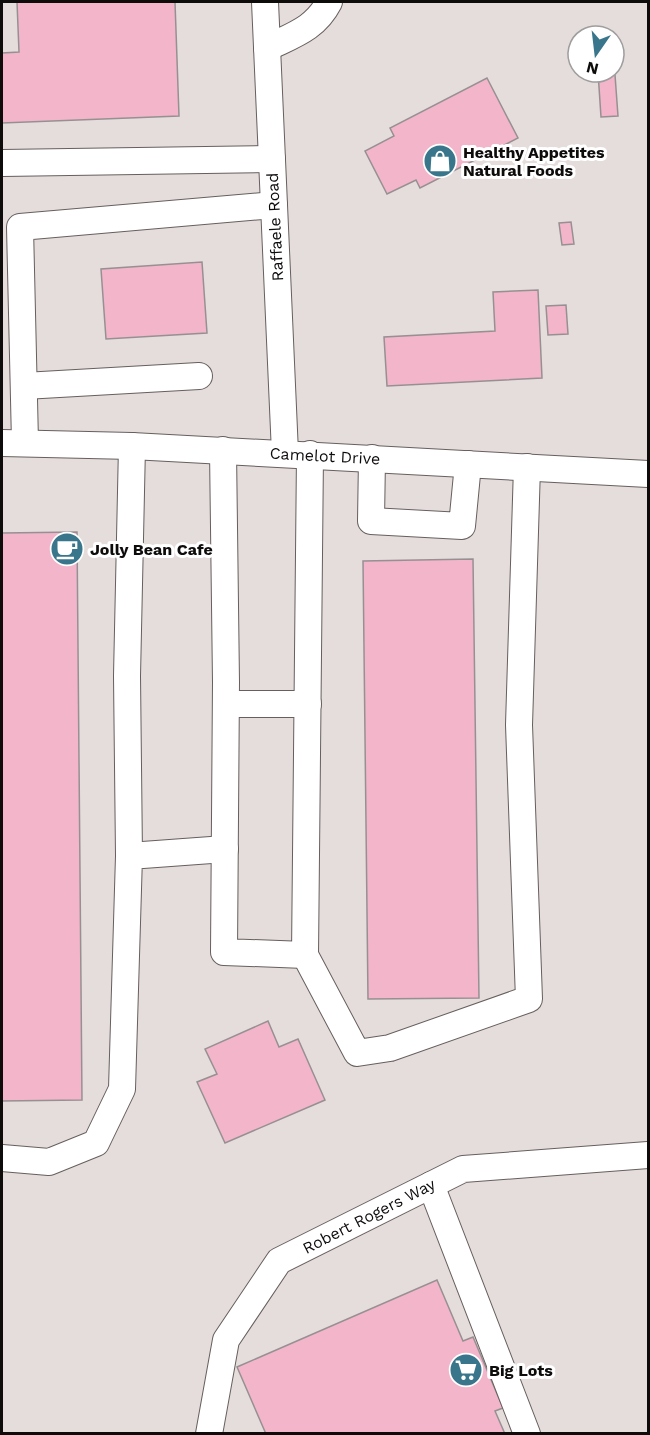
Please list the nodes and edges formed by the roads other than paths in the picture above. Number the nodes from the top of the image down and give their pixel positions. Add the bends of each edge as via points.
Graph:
1 (265, 2) edge
2 (329, 2) edge
3 (267, 48) junction
4 (272, 159) junction
5 (2, 163) edge
6 (274, 206) junction
7 (199, 376) dead end
8 (24, 386) junction
9 (13, 442) edge
10 (132, 446) junction
11 (224, 450) junction
12 (298, 454) junction
13 (372, 458) junction
14 (468, 464) junction
15 (527, 467) junction
16 (648, 474) edge
17 (226, 704) junction
18 (308, 704) junction
19 (225, 849) junction
20 (129, 856) junction
21 (305, 955) junction
22 (648, 1155) edge
23 (2, 1158) edge
24 (431, 1185) junction
25 (209, 1434) edge
26 (527, 1434) edge

1 - 3 street, Raffaele Road
2 - 3 street via 310,27
3 - 4 street, Raffaele Road
4 - 5 street
4 - 6 street, Raffaele Road
6 - 8 street via 20,227
6 - 12 street, Raffaele Road
7 - 8 street
8 - 9 street
9 - 10 street, Camelot Drive
10 - 11 street, Camelot Drive
10 - 20 street via 127,676
11 - 12 street, Camelot Drive
11 - 17 street
12 - 13 street, Camelot Drive
12 - 18 street, Raffaele Road
13 - 14 street, Camelot Drive
13 - 14 street via 371,521 462,526
14 - 15 street, Camelot Drive
15 - 16 street, Camelot Drive
15 - 21 street via 519,725 529,999 390,1048 357,1053
17 - 18 street
17 - 19 street
18 - 21 street, Raffaele Road
19 - 20 street
19 - 21 street via 224,952
20 - 23 street via 122,1089 96,1143 49,1162
22 - 24 street, Robert Rogers Way via 463,1169
24 - 25 street, Robert Rogers Way via 279,1261 226,1340
24 - 26 street

